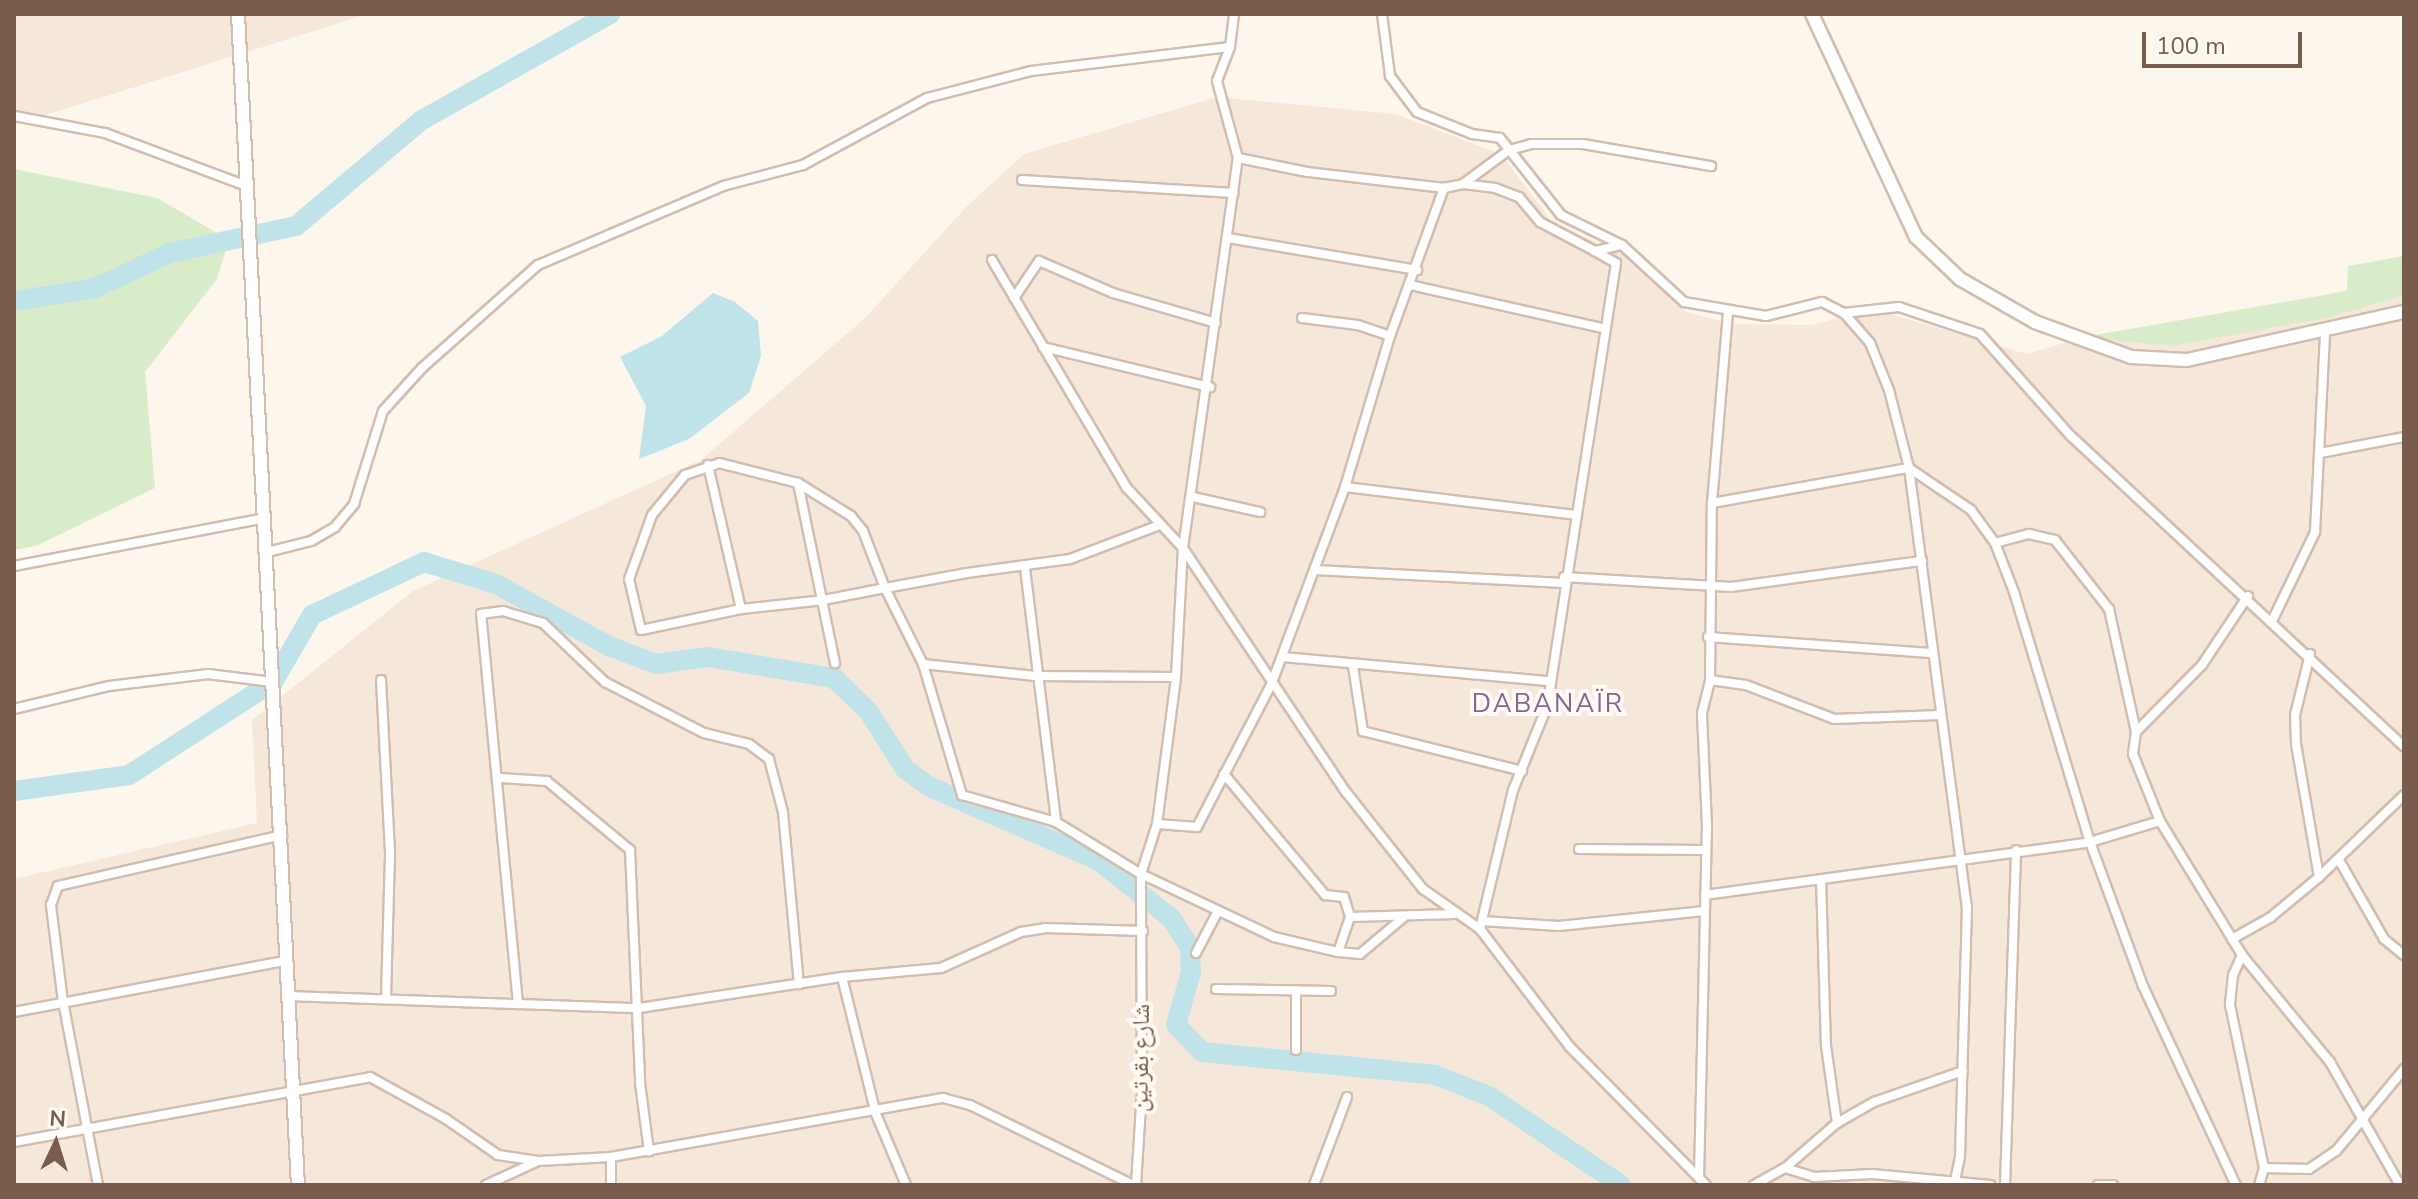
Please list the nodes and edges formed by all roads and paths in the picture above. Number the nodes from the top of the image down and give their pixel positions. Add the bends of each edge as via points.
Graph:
1 (238, 14) edge
2 (1234, 14) edge
3 (1382, 14) edge
4 (1812, 14) edge
5 (1230, 47) junction
6 (14, 116) edge
7 (1509, 150) junction
8 (1238, 158) junction
9 (1711, 166) dead end
10 (1022, 180) dead end
11 (1463, 184) junction
12 (247, 186) junction
13 (1444, 188) junction
14 (1234, 193) junction
15 (1228, 238) junction
16 (1622, 245) junction
17 (1595, 251) junction
18 (992, 260) dead end
19 (1417, 270) junction
20 (1410, 285) junction
21 (1014, 298) junction
22 (2404, 312) edge
23 (1728, 313) junction
24 (1844, 313) junction
25 (1302, 318) dead end
26 (1216, 323) junction
27 (1602, 328) junction
28 (2325, 333) junction
29 (1390, 336) junction
30 (1042, 347) junction
31 (1210, 387) junction
32 (2404, 437) edge
33 (2320, 453) junction
34 (708, 465) junction
35 (1909, 468) junction
36 (798, 483) junction
37 (1345, 487) junction
38 (1193, 497) junction
39 (1712, 503) junction
40 (1260, 512) dead end
41 (1575, 515) junction
42 (265, 518) junction
43 (1157, 526) junction
44 (1995, 543) junction
45 (1183, 548) junction
46 (267, 552) junction
47 (1922, 561) junction
48 (14, 566) edge
49 (1025, 568) junction
50 (1315, 570) junction
51 (1564, 580) junction
52 (1708, 587) junction
53 (885, 588) junction
54 (2248, 596) junction
55 (824, 600) junction
56 (741, 609) junction
57 (2273, 619) junction
58 (1708, 637) junction
59 (1930, 653) junction
60 (2310, 654) junction
61 (1283, 657) junction
62 (835, 663) dead end
63 (923, 664) junction
64 (1353, 666) junction
65 (1035, 676) junction
66 (1176, 677) junction
67 (381, 680) dead end
68 (1710, 680) junction
69 (1547, 681) junction
70 (273, 682) junction
71 (1271, 685) junction
72 (14, 709) edge
73 (1940, 715) junction
74 (2136, 732) junction
75 (2404, 746) edge
76 (1522, 771) junction
77 (1224, 774) junction
78 (500, 778) junction
79 (2404, 795) edge
80 (2160, 821) junction
81 (1056, 822) junction
82 (1157, 824) junction
83 (282, 835) junction
84 (2090, 842) junction
85 (1579, 849) dead end
86 (1706, 850) junction
87 (2016, 850) junction
88 (1961, 856) junction
89 (2339, 860) junction
90 (1141, 874) junction
91 (2319, 877) junction
92 (1821, 879) junction
93 (1705, 895) junction
94 (1218, 911) junction
95 (1704, 911) junction
96 (1454, 914) junction
97 (1406, 916) junction
98 (1350, 917) junction
99 (1481, 925) junction
100 (1143, 931) junction
101 (2232, 939) junction
102 (1338, 952) junction
103 (1196, 953) dead end
104 (2242, 955) junction
105 (2404, 955) edge
106 (289, 960) junction
107 (842, 977) junction
108 (799, 984) junction
109 (1216, 989) dead end
110 (1296, 990) junction
111 (1331, 991) dead end
112 (288, 996) junction
113 (386, 998) junction
114 (63, 1002) junction
115 (518, 1004) junction
116 (639, 1008) junction
117 (14, 1012) edge
118 (1296, 1050) dead end
119 (2404, 1069) edge
120 (1963, 1071) junction
121 (294, 1090) junction
122 (1347, 1097) dead end
123 (876, 1114) junction
124 (2365, 1118) junction
125 (1837, 1123) junction
126 (86, 1127) junction
127 (14, 1142) edge
128 (649, 1151) junction
129 (611, 1157) junction
130 (539, 1161) junction
131 (1785, 1168) junction
132 (2264, 1168) junction
133 (1703, 1182) edge
134 (1954, 1182) edge
135 (1765, 1183) edge
136 (98, 1185) edge
137 (298, 1185) edge
138 (486, 1185) edge
139 (611, 1185) edge
140 (906, 1185) edge
141 (1134, 1185) edge
142 (1314, 1185) edge
143 (1754, 1185) edge
144 (1990, 1185) edge
145 (2005, 1185) edge
146 (2098, 1185) edge
147 (2113, 1185) edge
148 (2236, 1185) edge
149 (2259, 1185) edge
150 (2400, 1185) edge

1 - 12 street
2 - 5 street
3 - 7 street via 1390,76 1417,112 1472,134 1500,138
4 - 28 street via 1916,237 1960,279 2062,336 2131,357 2187,360
5 - 8 street via 1217,81
5 - 46 street via 1031,71 927,98 803,165 723,186 538,265 422,368 383,411 354,504 335,527 311,541
6 - 12 street via 105,133
7 - 9 street via 1583,144
7 - 11 street
7 - 16 street via 1561,215
8 - 13 street
8 - 14 street, شارع بقرتين
10 - 14 street
11 - 13 street
11 - 17 street via 1519,197 1540,222
12 - 42 street
13 - 19 street
14 - 15 street, شارع بقرتين
15 - 19 street
15 - 26 street, شارع بقرتين
16 - 17 street
16 - 23 street via 1684,302
17 - 27 street via 1616,263
18 - 21 street
19 - 20 street
20 - 27 street
20 - 29 street
21 - 26 street via 1039,261 1113,293
21 - 30 street
22 - 28 street
23 - 24 street via 1766,316 1822,302
23 - 39 street
24 - 35 street via 1880,366
24 - 54 street via 1899,307 1980,334 2071,436
25 - 29 street via 1358,325
26 - 31 street, شارع بقرتين
27 - 41 street
28 - 33 street
29 - 37 street
30 - 31 street
30 - 43 street via 1127,488
31 - 38 street, شارع بقرتين
32 - 33 street
33 - 57 street via 2311,549
34 - 36 street via 728,464
34 - 56 street
34 - 56 street via 666,491 652,515 631,565 638,626
35 - 39 street
35 - 44 street via 1971,510
35 - 47 street
36 - 53 street via 851,516 863,531
36 - 55 street
37 - 41 street
37 - 50 street
38 - 40 street
38 - 45 street, شارع بقرتين
39 - 52 street
41 - 51 street
42 - 46 street
42 - 48 street
43 - 45 street
43 - 49 street via 1070,559
44 - 74 street via 2029,534 2055,540 2109,609
44 - 84 street
45 - 66 street, شارع بقرتين
45 - 71 street
46 - 70 street
47 - 52 street
47 - 59 street
49 - 53 street
49 - 65 street
50 - 51 street
50 - 61 street
51 - 52 street
51 - 69 street
52 - 58 street
53 - 55 street
53 - 63 street
54 - 57 street
54 - 74 street via 2202,665
55 - 56 street
55 - 62 street
57 - 60 street
58 - 59 street
58 - 68 street
59 - 73 street
60 - 75 street
60 - 91 street via 2295,715 2296,744
61 - 64 street
61 - 71 street
63 - 65 street
63 - 81 street via 962,795
64 - 69 street
64 - 76 street via 1363,731
65 - 66 street
65 - 81 street
66 - 82 street, شارع بقرتين
67 - 113 street via 390,854
68 - 73 street via 1746,685 1834,719
68 - 86 street via 1702,713
69 - 76 street via 1548,704
70 - 72 street via 208,674 109,686
70 - 83 street
71 - 77 street
71 - 96 street via 1423,889
73 - 88 street
74 - 80 street via 2134,763
76 - 99 street
77 - 82 street via 1197,827
77 - 98 street via 1325,895 1344,897
78 - 108 street via 481,614 503,611 543,623 605,682 704,733 762,753 769,759 783,812
78 - 115 street
78 - 116 street via 547,781 630,850
79 - 89 street
80 - 84 street
80 - 101 street
81 - 90 street
82 - 90 street, شارع بقرتين
83 - 106 street
83 - 114 street via 58,886 51,905
84 - 87 street
84 - 148 street via 2143,986
85 - 86 street
86 - 93 street
87 - 88 street
87 - 145 street
88 - 92 street
88 - 120 street via 1967,906
89 - 91 street
89 - 105 street via 2384,939
90 - 94 street
90 - 100 street, شارع بقرتين
91 - 101 street via 2271,917
92 - 93 street
92 - 125 street via 1826,1046
93 - 95 street
94 - 102 street via 1274,937
94 - 103 street
95 - 99 street via 1559,926
95 - 133 street
96 - 97 street
96 - 99 street
97 - 98 street
97 - 102 street via 1360,954
98 - 102 street
99 - 133 street via 1569,1046
100 - 107 street via 1045,928 1021,932 941,968
100 - 141 street, شارع بقرتين
101 - 104 street
104 - 124 street via 2330,1062
104 - 132 street via 2233,975 2230,1005
106 - 112 street
106 - 114 street
107 - 108 street
107 - 123 street
108 - 116 street
109 - 110 street
110 - 111 street
110 - 118 street
112 - 113 street
112 - 121 street
113 - 115 street
114 - 117 street
114 - 126 street
115 - 116 street
116 - 128 street via 640,1083
119 - 124 street via 2382,1090
120 - 125 street via 1905,1088
120 - 134 street
121 - 126 street
121 - 130 street via 375,1078 498,1155
121 - 137 street
122 - 142 street
123 - 128 street
123 - 140 street
123 - 141 street via 943,1098 958,1100
124 - 132 street via 2336,1151 2309,1169
124 - 150 street
125 - 131 street
126 - 127 street
126 - 136 street
128 - 129 street
129 - 130 street
129 - 139 street
130 - 138 street
131 - 134 street via 1814,1177
131 - 135 street
132 - 149 street
134 - 144 street
135 - 143 street
146 - 147 street

